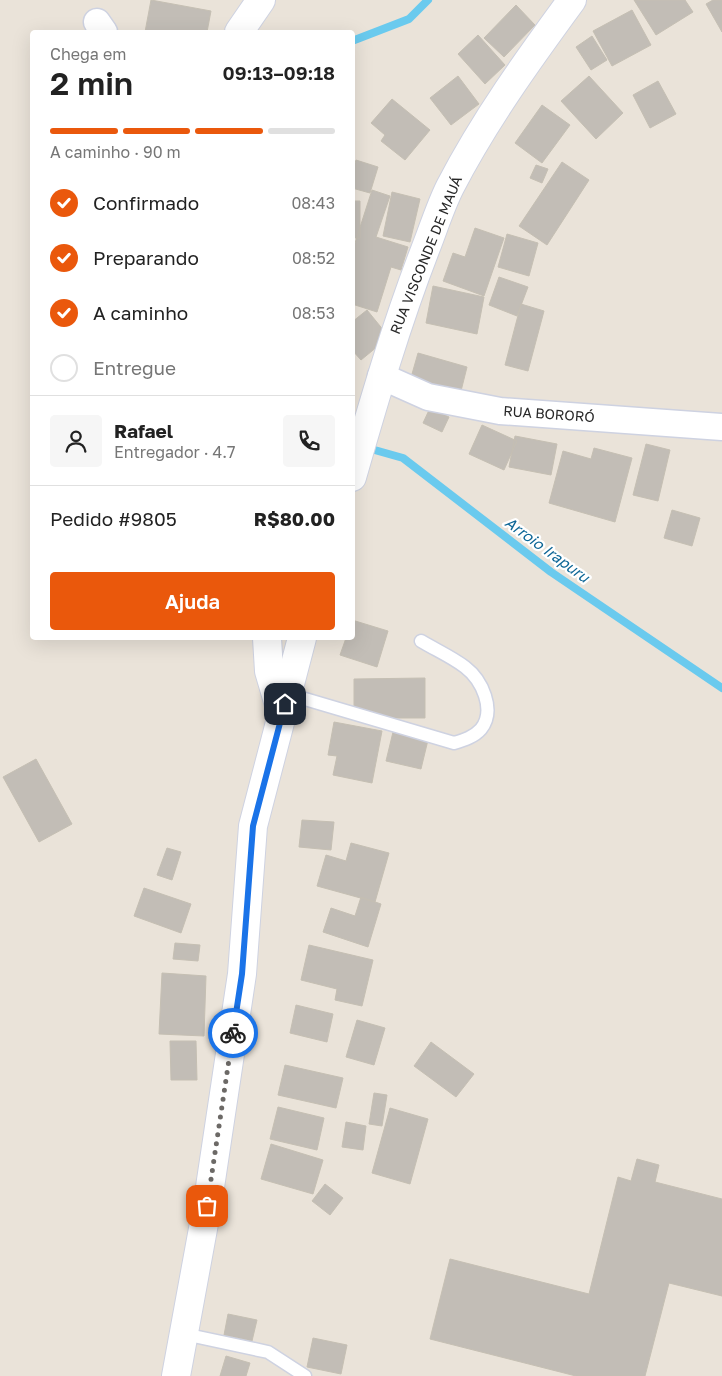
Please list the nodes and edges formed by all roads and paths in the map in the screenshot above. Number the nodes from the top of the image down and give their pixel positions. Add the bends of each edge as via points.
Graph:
1 (261, 0) edge
2 (572, 0) edge
3 (239, 30) edge
4 (379, 384) junction
5 (722, 427) edge
6 (355, 467) edge
7 (267, 640) edge
8 (301, 640) edge
9 (421, 641) dead end
10 (285, 704) junction
11 (184, 1334) junction
12 (176, 1376) edge
13 (305, 1376) edge

1 - 3 main road
2 - 4 main road, RUA VISCONDE DE MAUÁ via 526,62 450,188 408,295
4 - 5 street, RUA BORORÓ via 500,411
4 - 6 main road, RUA VISCONDE DE MAUÁ
7 - 10 main road via 269,671
8 - 10 main road
9 - 10 lane via 466,668 479,682 486,698 487,714 482,728 471,737 454,743
10 - 11 main road via 253,826 242,974
11 - 12 main road
11 - 13 lane via 268,1352

